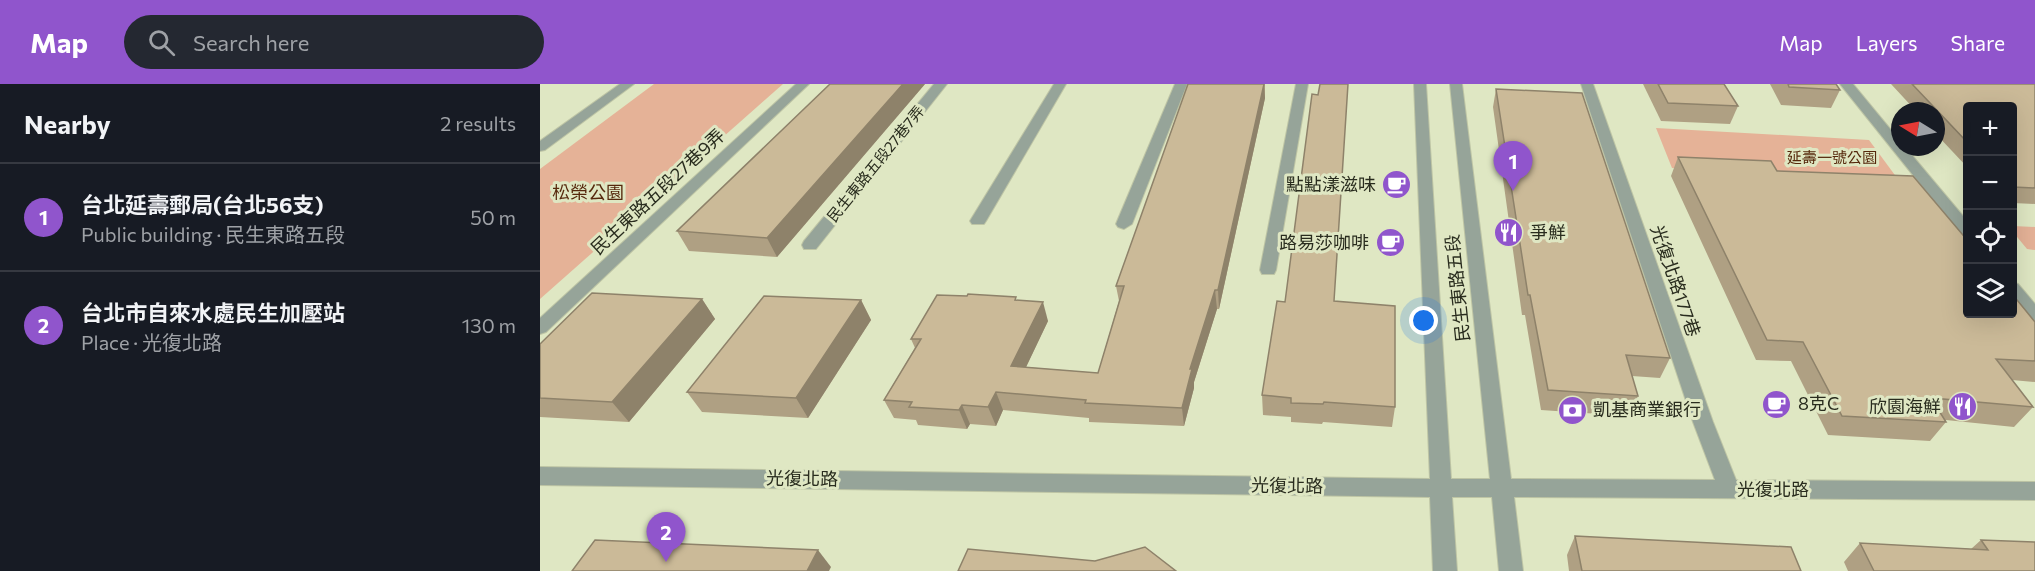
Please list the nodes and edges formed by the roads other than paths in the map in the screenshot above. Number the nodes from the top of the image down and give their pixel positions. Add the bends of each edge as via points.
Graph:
1 (628, 84) edge
2 (803, 84) edge
3 (941, 84) edge
4 (1060, 84) edge
5 (1181, 84) edge
6 (1302, 84) edge
7 (1420, 84) edge
8 (1456, 84) edge
9 (1587, 84) edge
10 (1846, 84) edge
11 (540, 147) edge
12 (978, 221) dead end
13 (1124, 224) dead end
14 (1963, 227) edge
15 (810, 245) dead end
16 (1268, 270) dead end
17 (2017, 293) edge
18 (2035, 315) edge
19 (540, 328) edge
20 (540, 476) edge
21 (1440, 488) junction
22 (1500, 488) junction
23 (1729, 490) junction
24 (2035, 491) edge
25 (1444, 571) edge
26 (1510, 571) edge

1 - 11 street
2 - 19 street, 民生東路五段27巷9弄
3 - 15 street, 民生東路五段27巷7弄
4 - 12 street
5 - 13 street
6 - 16 street
7 - 21 street, 民生東路五段
8 - 22 street, 民生東路五段
9 - 23 street, 光復北路177巷
10 - 14 street
17 - 18 street
20 - 21 street, 光復北路
21 - 22 street, 光復北路
21 - 25 street, 民生東路五段
22 - 23 street, 光復北路
22 - 26 street, 民生東路五段
23 - 24 street, 光復北路

